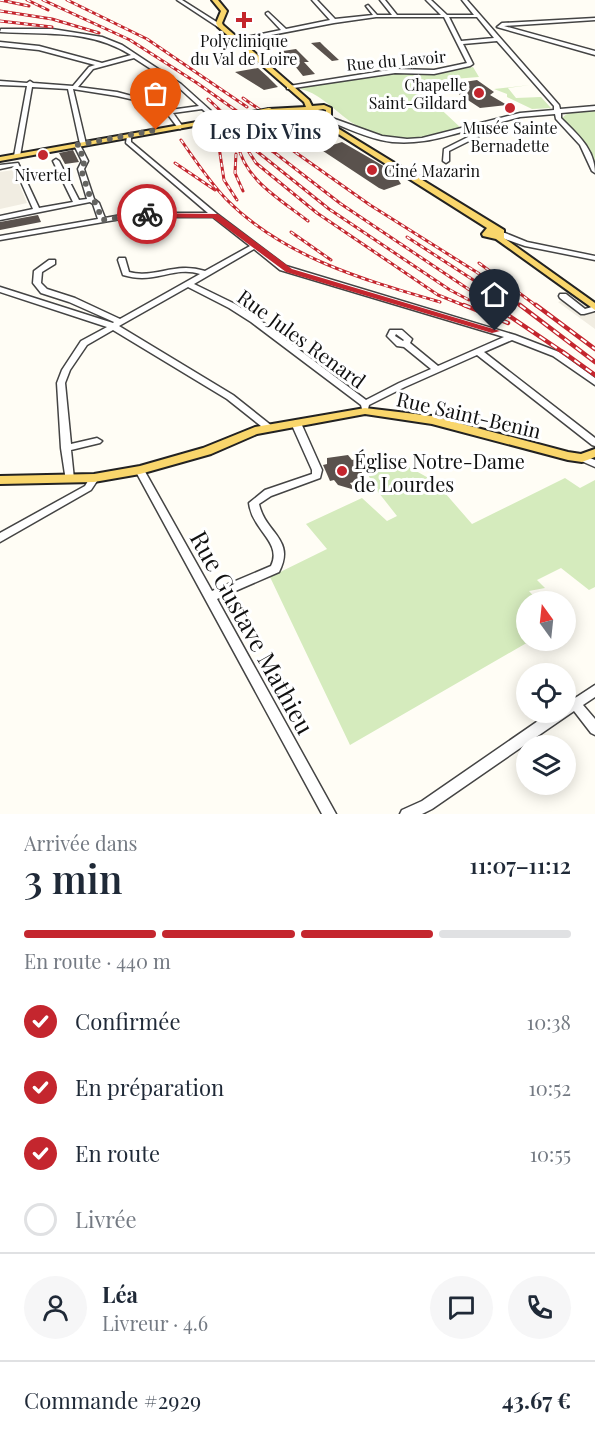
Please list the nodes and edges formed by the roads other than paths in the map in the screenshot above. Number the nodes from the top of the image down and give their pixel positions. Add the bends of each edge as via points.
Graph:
1 (179, 0) edge
2 (215, 0) edge
3 (314, 0) edge
4 (382, 0) edge
5 (428, 0) edge
6 (464, 0) edge
7 (368, 6) dead end
8 (268, 13) dead end
9 (376, 16) junction
10 (396, 16) junction
11 (446, 16) junction
12 (478, 16) junction
13 (595, 19) edge
14 (334, 21) junction
15 (485, 22) junction
16 (217, 24) junction
17 (497, 28) junction
18 (1, 31) edge
19 (285, 31) junction
20 (498, 39) junction
21 (235, 40) junction
22 (459, 43) junction
23 (0, 44) edge
24 (595, 53) edge
25 (135, 56) junction
26 (101, 65) junction
27 (0, 83) edge
28 (30, 83) junction
29 (72, 87) junction
30 (290, 89) junction
31 (203, 107) junction
32 (595, 108) edge
33 (558, 110) junction
34 (169, 112) junction
35 (329, 113) junction
36 (313, 114) junction
37 (221, 119) junction
38 (487, 124) junction
39 (179, 126) junction
40 (168, 129) junction
41 (334, 129) junction
42 (129, 137) junction
43 (103, 140) junction
44 (80, 144) junction
45 (17, 156) junction
46 (0, 159) edge
47 (56, 161) dead end
48 (446, 161) dead end
49 (0, 167) edge
50 (436, 170) dead end
51 (595, 171) edge
52 (417, 179) junction
53 (91, 200) junction
54 (77, 202) junction
55 (37, 211) junction
56 (215, 215) junction
57 (0, 218) edge
58 (102, 220) junction
59 (495, 231) junction
60 (0, 238) edge
61 (255, 246) junction
62 (595, 258) edge
63 (122, 260) dead end
64 (52, 262) dead end
65 (206, 274) junction
66 (188, 284) junction
67 (0, 289) edge
68 (563, 296) dead end
69 (595, 308) edge
70 (595, 320) edge
71 (116, 324) junction
72 (512, 337) junction
73 (406, 344) dead end
74 (479, 353) junction
75 (438, 370) junction
76 (595, 382) edge
77 (365, 407) junction
78 (296, 423) junction
79 (270, 428) junction
80 (97, 441) dead end
81 (595, 443) edge
82 (66, 448) junction
83 (595, 453) edge
84 (582, 458) junction
85 (595, 464) edge
86 (140, 470) junction
87 (94, 478) junction
88 (69, 479) junction
89 (0, 480) edge
90 (0, 538) edge
91 (210, 597) junction
92 (595, 690) edge
93 (576, 703) edge
94 (576, 712) edge
95 (546, 723) edge
96 (595, 729) edge
97 (329, 814) edge
98 (407, 814) edge

1 - 16 street
2 - 16 main road via 224,11
3 - 14 street
4 - 10 street
5 - 11 street
6 - 12 street
7 - 9 street
8 - 19 street
9 - 10 street
9 - 14 street
10 - 11 street
11 - 12 street
11 - 22 street
12 - 15 street
13 - 17 street
14 - 19 street
15 - 17 street
15 - 17 street
16 - 21 main road
17 - 20 street
17 - 24 street
18 - 25 street via 52,31 85,36 120,46
19 - 21 street
20 - 22 street
20 - 33 street
21 - 30 main road
22 - 30 street, Rue du Lavoir via 470,64 434,72 395,71
23 - 26 street via 39,48
25 - 26 street
25 - 31 street via 179,85
26 - 29 street via 91,68
27 - 28 street
28 - 29 street
28 - 45 street
29 - 34 street via 141,100
29 - 44 street
30 - 35 main road
30 - 36 main road via 307,101
31 - 34 street
31 - 37 street
32 - 33 street
33 - 38 street
33 - 51 street via 558,118 583,144
34 - 39 street
35 - 36 main road
35 - 36 main road
35 - 38 street via 378,139 405,141
35 - 41 main road
36 - 37 main road, bridge via 273,111
36 - 41 main road
37 - 39 main road
38 - 48 street via 485,131 446,150
39 - 40 main road
40 - 42 main road
40 - 43 main road
41 - 52 main road
42 - 43 main road
42 - 56 street via 128,142
43 - 44 main road
44 - 45 main road
44 - 53 street via 85,161 81,169
45 - 46 main road
47 - 54 street
49 - 55 street via 16,164
50 - 52 street
52 - 59 main road
53 - 54 street
53 - 58 street
54 - 55 street
55 - 57 street
56 - 58 street via 140,215
56 - 61 street
58 - 60 street
59 - 62 street via 525,244
59 - 69 main road
61 - 65 street
61 - 72 street via 297,274
63 - 65 street via 126,273 136,277 171,269
64 - 71 street via 38,271 38,284 44,291 80,303
65 - 66 street
66 - 71 street
66 - 77 street, Rue Jules Renard via 254,320
67 - 71 street
68 - 69 street via 584,312
69 - 70 street via 587,314
71 - 79 street via 230,397
71 - 82 street via 84,343 66,370 61,383
72 - 74 street
72 - 76 street via 556,354
73 - 75 street
74 - 75 street
74 - 81 street
75 - 77 street
77 - 78 main road, Rue Saint-Benin
77 - 84 main road, Rue Saint-Benin
78 - 79 main road, Rue Saint-Benin
78 - 91 street via 317,476 268,493 254,503 281,554 280,562 275,569
79 - 86 main road, Rue Saint-Benin
80 - 82 street
82 - 88 street
83 - 84 main road
84 - 85 street
86 - 87 main road, Rue Saint-Benin
86 - 91 street, Rue Gustave Mathieu
87 - 88 main road, Rue Saint-Benin
87 - 90 street via 87,488
88 - 89 main road, Rue Saint-Benin
91 - 97 street, Rue Gustave Mathieu
92 - 93 street
94 - 96 street
95 - 98 street via 427,805

